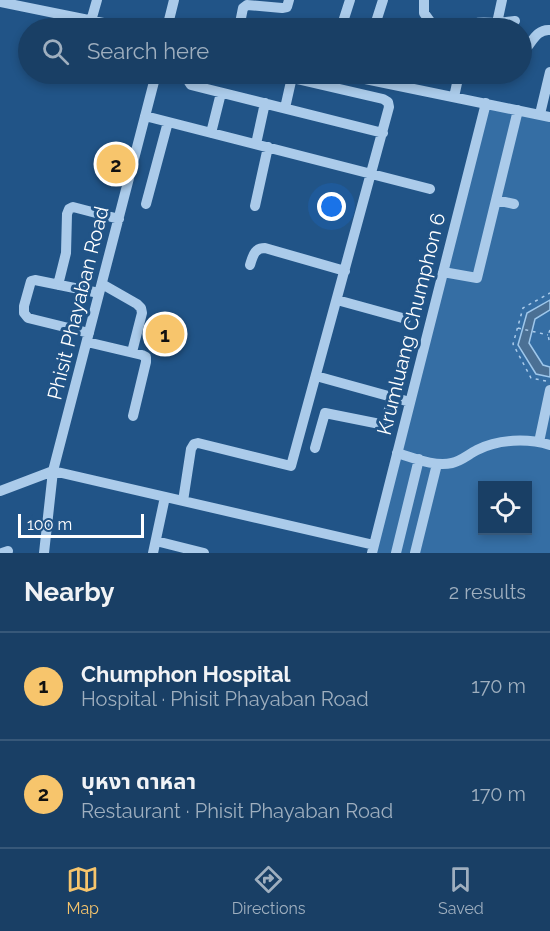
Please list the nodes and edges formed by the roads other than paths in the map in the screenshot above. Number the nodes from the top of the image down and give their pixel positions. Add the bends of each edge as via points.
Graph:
1 (97, 0) edge
2 (174, 0) edge
3 (290, 0) edge
4 (350, 0) edge
5 (382, 0) edge
6 (424, 0) edge
7 (502, 0) edge
8 (0, 2) edge
9 (59, 14) junction
10 (58, 18) edge
11 (78, 18) edge
12 (93, 18) edge
13 (170, 18) edge
14 (241, 18) edge
15 (344, 18) edge
16 (377, 18) edge
17 (428, 18) edge
18 (498, 18) edge
19 (550, 30) edge
20 (532, 40) edge
21 (550, 72) edge
22 (153, 84) edge
23 (190, 84) edge
24 (290, 84) edge
25 (321, 84) edge
26 (398, 84) edge
27 (457, 84) edge
28 (221, 93) junction
29 (454, 97) junction
30 (265, 103) junction
31 (486, 103) junction
32 (285, 108) junction
33 (518, 110) junction
34 (145, 116) junction
35 (545, 116) edge
36 (168, 122) junction
37 (211, 133) junction
38 (383, 133) junction
39 (255, 144) junction
40 (268, 147) junction
41 (371, 174) junction
42 (430, 189) dead end
43 (496, 200) junction
44 (146, 204) dead end
45 (514, 204) dead end
46 (255, 206) dead end
47 (119, 219) junction
48 (250, 265) dead end
49 (345, 271) junction
50 (443, 272) junction
51 (58, 285) junction
52 (101, 289) junction
53 (337, 300) junction
54 (406, 320) dead end
55 (88, 337) junction
56 (132, 352) junction
57 (316, 376) junction
58 (550, 390) edge
59 (392, 397) junction
60 (410, 402) junction
61 (134, 416) dead end
62 (545, 444) edge
63 (315, 448) dead end
64 (397, 453) junction
65 (419, 459) junction
66 (437, 464) junction
67 (53, 471) junction
68 (0, 491) edge
69 (165, 497) junction
70 (183, 501) junction
71 (156, 541) junction
72 (373, 549) edge
73 (44, 553) edge
74 (153, 553) edge
75 (204, 553) edge
76 (396, 553) edge
77 (415, 553) edge

1 - 12 street
2 - 13 street
3 - 14 street via 282,8 247,5
4 - 15 street
5 - 16 street
6 - 17 street
7 - 18 street
8 - 9 street
9 - 10 street
9 - 11 street
19 - 20 street via 536,34
21 - 35 street
22 - 34 street, Phisit Phayaban Road
23 - 28 street
24 - 32 street
25 - 38 street via 388,102
26 - 29 street
27 - 29 street
28 - 30 street
28 - 37 street
29 - 31 street
30 - 32 street
30 - 39 street
31 - 33 street
31 - 50 street, Krumluang Chumphon 6
32 - 38 street
33 - 35 street
33 - 43 street
34 - 36 street
34 - 47 street, Phisit Phayaban Road
36 - 37 street
36 - 44 street
37 - 39 street
38 - 41 street
39 - 40 street
40 - 41 street
40 - 46 street
41 - 42 street
41 - 49 street
43 - 45 street
43 - 50 street via 477,278
47 - 51 street via 69,209 66,253
47 - 52 street, Phisit Phayaban Road
48 - 49 street via 255,250 265,248
49 - 53 street
50 - 60 street, Krumluang Chumphon 6
51 - 52 street
51 - 55 street via 31,281 24,313 28,318
52 - 55 street, Phisit Phayaban Road
52 - 56 street via 141,308
53 - 54 street
53 - 57 street
55 - 56 street
55 - 67 street, Phisit Phayaban Road
56 - 61 street via 146,357
57 - 59 street
57 - 70 street via 291,466 198,442 191,449
58 - 62 street
59 - 60 street
59 - 63 street via 385,425 325,413
60 - 64 street, Krumluang Chumphon 6
62 - 66 street via 501,442 454,463
64 - 65 street
64 - 72 street, Krumluang Chumphon 6
65 - 66 street
65 - 76 street
66 - 77 street
67 - 68 street
67 - 69 street
67 - 73 street, Phisit Phayaban Road
69 - 70 street
69 - 71 street
70 - 72 street
71 - 74 street
71 - 75 street

